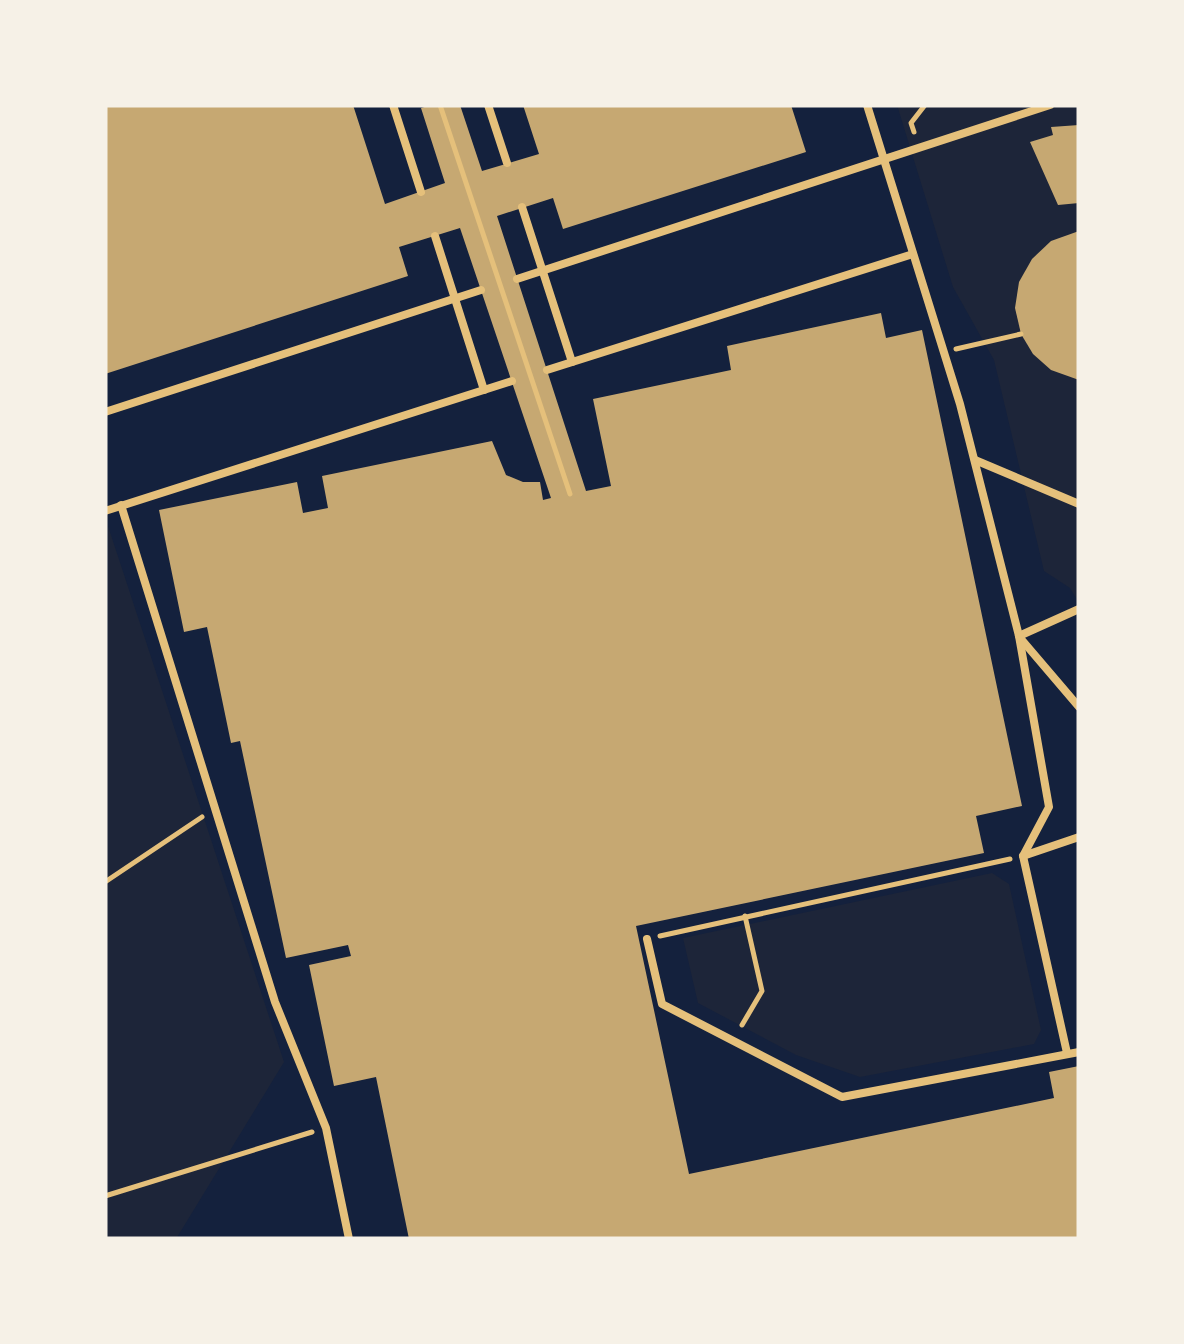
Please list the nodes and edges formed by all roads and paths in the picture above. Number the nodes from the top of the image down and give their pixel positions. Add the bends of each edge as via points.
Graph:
1 (392, 105) edge
2 (440, 105) edge
3 (488, 105) edge
4 (867, 105) edge
5 (925, 105) edge
6 (1050, 105) edge
7 (919, 148) junction
8 (883, 160) junction
9 (507, 164) dead end
10 (420, 192) dead end
11 (522, 208) dead end
12 (434, 236) dead end
13 (913, 254) junction
14 (542, 271) junction
15 (517, 279) dead end
16 (481, 290) dead end
17 (455, 299) junction
18 (1021, 334) dead end
19 (944, 352) junction
20 (572, 362) junction
21 (547, 370) dead end
22 (512, 381) dead end
23 (484, 390) junction
24 (105, 412) edge
25 (975, 460) junction
26 (570, 494) dead end
27 (1079, 504) edge
28 (122, 505) junction
29 (105, 510) edge
30 (1079, 610) edge
31 (1018, 636) junction
32 (1079, 708) edge
33 (216, 808) junction
34 (1079, 837) edge
35 (1023, 856) junction
36 (105, 882) edge
37 (745, 916) junction
38 (647, 939) joint
39 (733, 1040) junction
40 (1079, 1052) edge
41 (1067, 1053) junction
42 (326, 1128) junction
43 (105, 1196) edge
44 (349, 1239) edge

1 - 10 lane
2 - 26 path
3 - 9 lane
4 - 8 lane
5 - 7 path via 911,123
6 - 7 lane
7 - 8 lane
8 - 13 lane
8 - 14 lane
11 - 14 lane
12 - 17 lane
13 - 19 lane
13 - 20 lane
14 - 15 lane
14 - 20 lane
16 - 17 lane
17 - 23 lane
17 - 24 lane
18 - 19 path
19 - 25 lane
20 - 21 lane
22 - 23 lane
23 - 28 lane
25 - 27 lane
25 - 31 lane
28 - 29 lane
28 - 33 lane
30 - 31 lane
31 - 32 lane
31 - 35 lane via 1049,807
33 - 36 path
33 - 42 lane via 276,1002
34 - 35 lane
35 - 37 path
35 - 41 lane
37 - 38 path
37 - 39 path via 762,991
38 - 39 lane via 662,1004
39 - 41 lane via 842,1097
40 - 41 lane
42 - 43 path
42 - 44 lane

